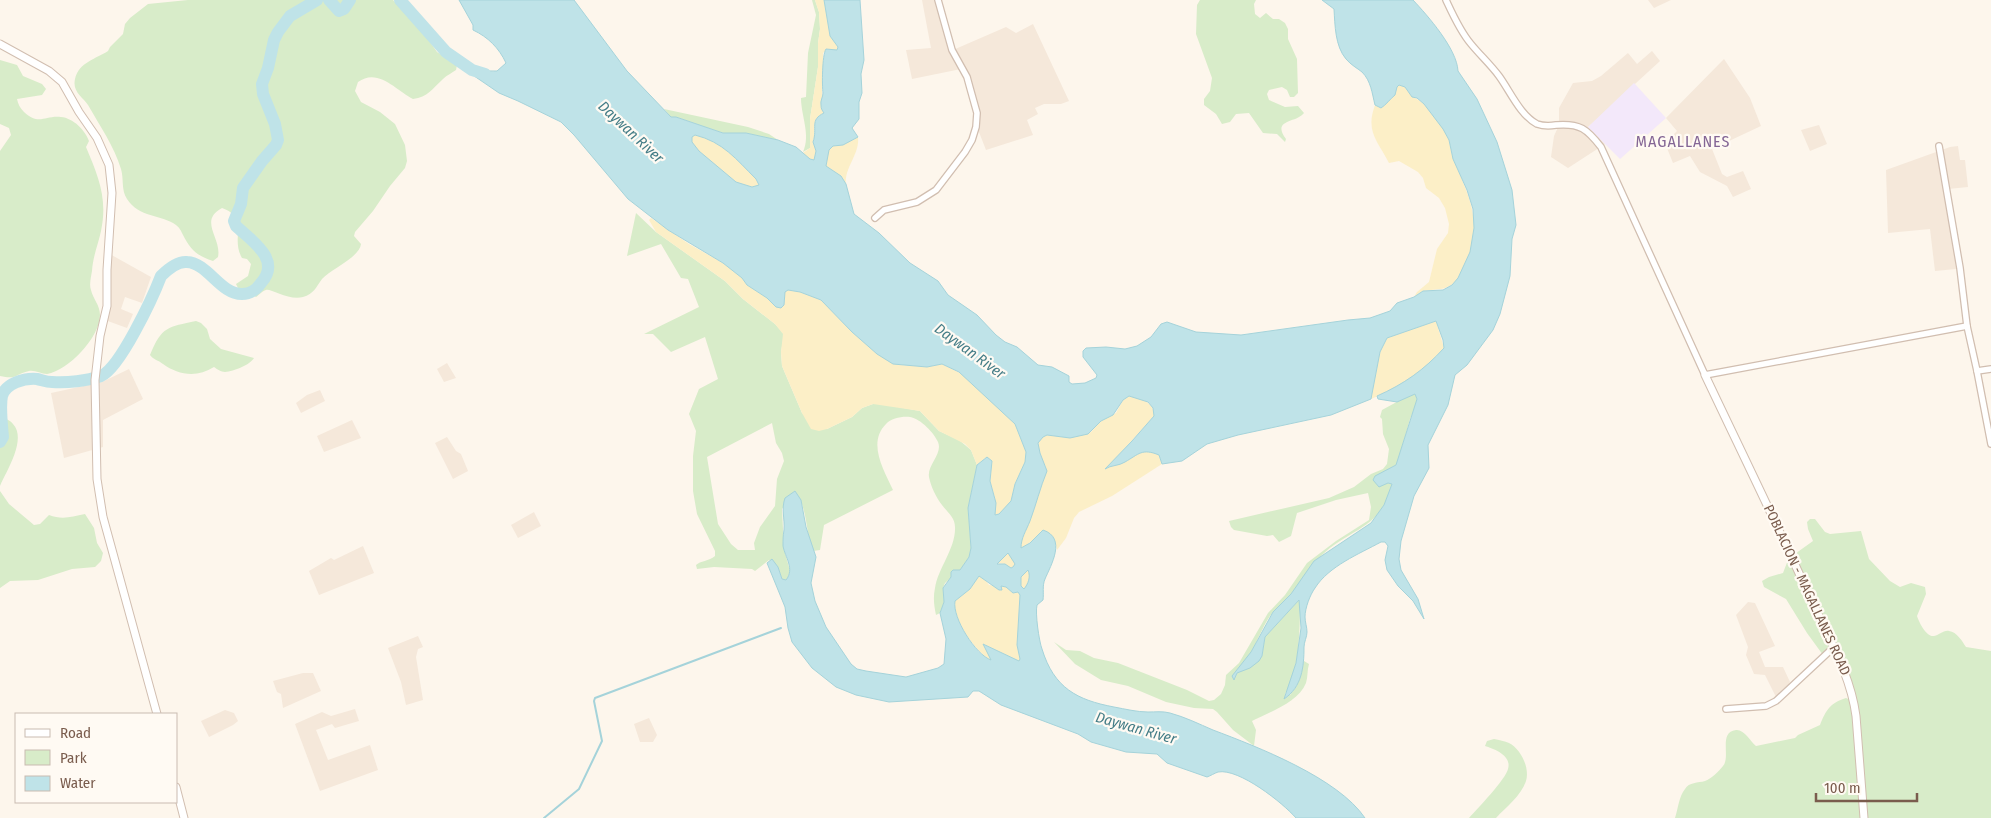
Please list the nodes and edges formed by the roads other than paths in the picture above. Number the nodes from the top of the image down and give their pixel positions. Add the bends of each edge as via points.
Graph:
1 (938, 0) edge
2 (1446, 0) edge
3 (0, 44) edge
4 (1939, 146) dead end
5 (875, 218) dead end
6 (1967, 326) junction
7 (1991, 369) edge
8 (1977, 371) junction
9 (1705, 375) junction
10 (1991, 444) edge
11 (1834, 647) junction
12 (1726, 709) dead end
13 (157, 713) edge
14 (178, 796) edge
15 (184, 818) edge
16 (1864, 818) edge

1 - 5 street via 952,50 968,82 977,114 976,127 965,152 936,190 917,202 884,210
2 - 9 street via 1470,43 1532,120 1539,125 1573,124 1591,134 1601,147
3 - 13 street via 49,71 62,82 96,138 108,165 112,192 107,306 95,380 94,429 99,498
4 - 6 street
6 - 8 street
6 - 9 street
7 - 8 street
8 - 10 street
9 - 11 street, POBLACION - MAGALLANES ROAD
11 - 12 street via 1776,702 1766,706
11 - 16 street, POBLACION - MAGALLANES ROAD via 1854,699
14 - 15 street

